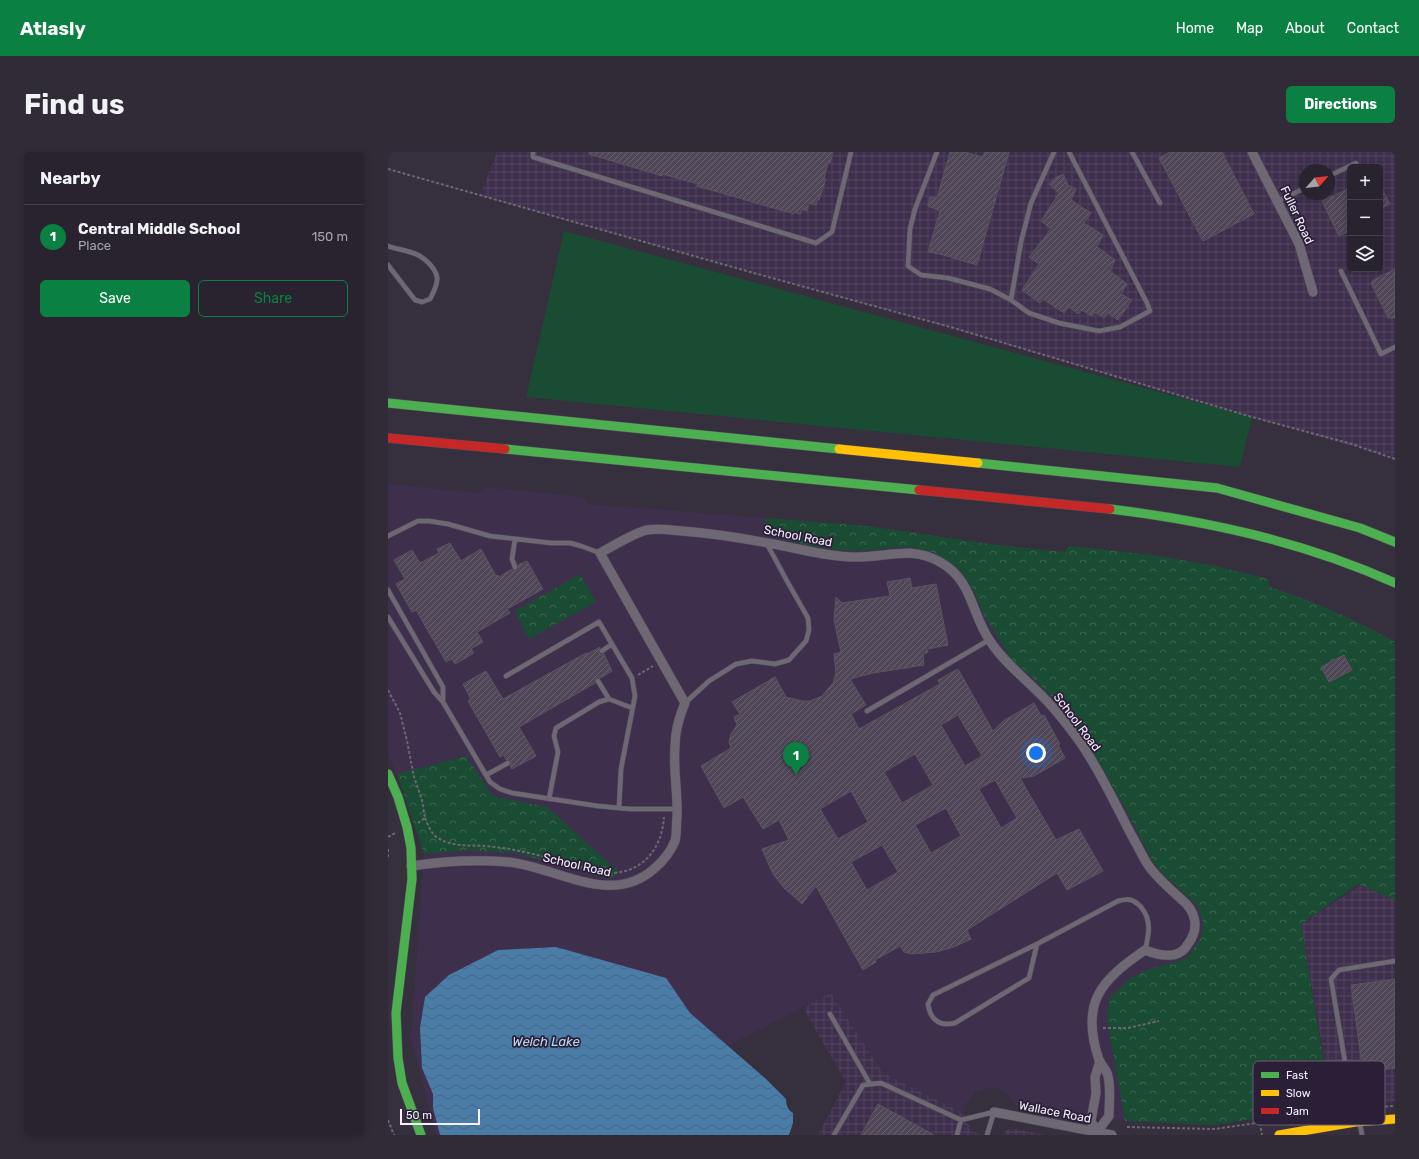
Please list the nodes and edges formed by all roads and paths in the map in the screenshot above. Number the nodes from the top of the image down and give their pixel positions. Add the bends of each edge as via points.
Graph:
1 (533, 152) edge
2 (851, 152) edge
3 (937, 152) edge
4 (1054, 152) edge
5 (1069, 152) edge
6 (1132, 152) edge
7 (1252, 152) edge
8 (1356, 163) dead end
9 (388, 169) edge
10 (1335, 173) edge
11 (1299, 191) edge
12 (1278, 201) junction
13 (1160, 203) dead end
14 (388, 246) edge
15 (388, 265) edge
16 (1341, 271) dead end
17 (1313, 292) dead end
18 (1011, 300) junction
19 (1395, 347) edge
20 (388, 404) edge
21 (388, 438) edge
22 (1395, 459) edge
23 (388, 536) edge
24 (515, 539) junction
25 (767, 542) junction
26 (1395, 542) edge
27 (600, 553) junction
28 (515, 567) dead end
29 (1395, 583) edge
30 (388, 590) edge
31 (388, 617) edge
32 (989, 640) junction
33 (612, 644) junction
34 (602, 651) dead end
35 (661, 661) junction
36 (506, 676) dead end
37 (632, 678) junction
38 (598, 681) dead end
39 (388, 690) edge
40 (609, 699) junction
41 (443, 702) junction
42 (684, 703) junction
43 (632, 708) junction
44 (868, 710) dead end
45 (508, 762) dead end
46 (388, 774) edge
47 (486, 775) junction
48 (549, 799) junction
49 (619, 808) junction
50 (665, 809) junction
51 (677, 809) junction
52 (425, 818) junction
53 (407, 827) junction
54 (388, 836) edge
55 (388, 849) edge
56 (388, 858) edge
57 (411, 866) junction
58 (1037, 944) junction
59 (1145, 950) junction
60 (1395, 961) edge
61 (830, 1014) dead end
62 (1159, 1021) dead end
63 (1103, 1028) dead end
64 (392, 1039) edge
65 (1100, 1061) junction
66 (1345, 1061) edge
67 (870, 1084) junction
68 (1395, 1106) edge
69 (1385, 1107) edge
70 (994, 1112) junction
71 (1395, 1119) edge
72 (388, 1120) edge
73 (961, 1120) junction
74 (1385, 1120) edge
75 (1253, 1123) edge
76 (1260, 1125) edge
77 (1339, 1125) edge
78 (1358, 1125) edge
79 (1127, 1127) dead end
80 (1096, 1133) edge
81 (394, 1135) edge
82 (421, 1135) edge
83 (834, 1135) edge
84 (957, 1135) edge
85 (987, 1135) edge
86 (1112, 1135) edge
87 (1262, 1135) edge
88 (1279, 1135) edge
89 (1362, 1135) edge

1 - 2 lane via 533,157 816,243 832,232
3 - 18 lane via 915,209 910,229 908,266 921,275 948,278 990,289
4 - 18 lane via 1031,203
5 - 18 lane via 1150,311 1120,327 1099,331 1059,323 1028,313
6 - 13 lane
7 - 12 street, Fuller Road
8 - 10 lane
9 - 22 path via 954,328 1252,417 1352,444
11 - 12 lane
12 - 17 street, Fuller Road via 1299,244
14 - 15 lane via 414,253 431,266 437,278 436,288 430,298 422,302 415,300
16 - 19 lane via 1381,354
20 - 26 main road via 1217,488 1360,528
21 - 29 main road via 1090,507 1189,520 1266,537 1332,557
23 - 24 lane via 418,521 429,521 490,536
24 - 27 lane via 570,543
24 - 28 lane via 512,559
25 - 27 street, School Road via 660,529 645,530
25 - 32 street, School Road via 825,555 855,558 907,552 940,562 957,574 967,590
25 - 42 lane via 808,618 809,630 806,641 789,660 775,664 752,661 736,664 709,681
27 - 35 street
30 - 41 lane via 442,687
31 - 41 lane via 434,692
32 - 44 lane
32 - 59 street, School Road via 1002,658 1054,707 1082,745 1147,863 1163,882 1188,904 1196,918 1196,930 1191,940 1178,954 1157,955
33 - 34 lane
33 - 36 lane via 599,622
33 - 37 lane
35 - 37 path
35 - 42 street
37 - 43 lane via 635,696
38 - 40 lane
39 - 52 path via 400,714
40 - 43 lane
40 - 48 lane via 599,702 556,728 554,736 558,752
41 - 47 lane
42 - 51 street, School Road via 676,728 674,748
43 - 49 lane via 621,769
45 - 47 lane
46 - 53 main road
47 - 48 lane via 490,782 512,794
48 - 49 lane
49 - 50 lane
50 - 51 lane
50 - 52 path via 661,838 648,858 631,869 612,874 514,850 462,846 446,842 436,838
51 - 57 street, School Road via 675,840 663,861 640,880 624,885 610,887 509,862 466,860
52 - 53 path
53 - 54 path
53 - 57 main road
55 - 56 path
57 - 64 main road via 412,879
58 - 58 lane via 934,995 928,1004 930,1013 941,1024 955,1023 1029,978
58 - 59 lane via 1128,898 1146,912 1149,933
59 - 65 street via 1125,964 1098,992 1092,1009 1093,1036
60 - 66 lane via 1339,970 1330,979
61 - 67 lane
62 - 63 path via 1128,1028
64 - 82 main road via 402,1083
65 - 80 street via 1095,1078 1096,1093 1091,1121
65 - 80 street via 1108,1075 1109,1116
67 - 73 lane via 881,1083
67 - 83 lane via 863,1085
68 - 69 path
70 - 73 lane
70 - 80 street, Wallace Road
70 - 85 lane
71 - 74 main road
72 - 81 path
73 - 84 lane
75 - 79 path via 1215,1129
76 - 87 path
77 - 88 main road
78 - 89 lane
80 - 86 street, Wallace Road

